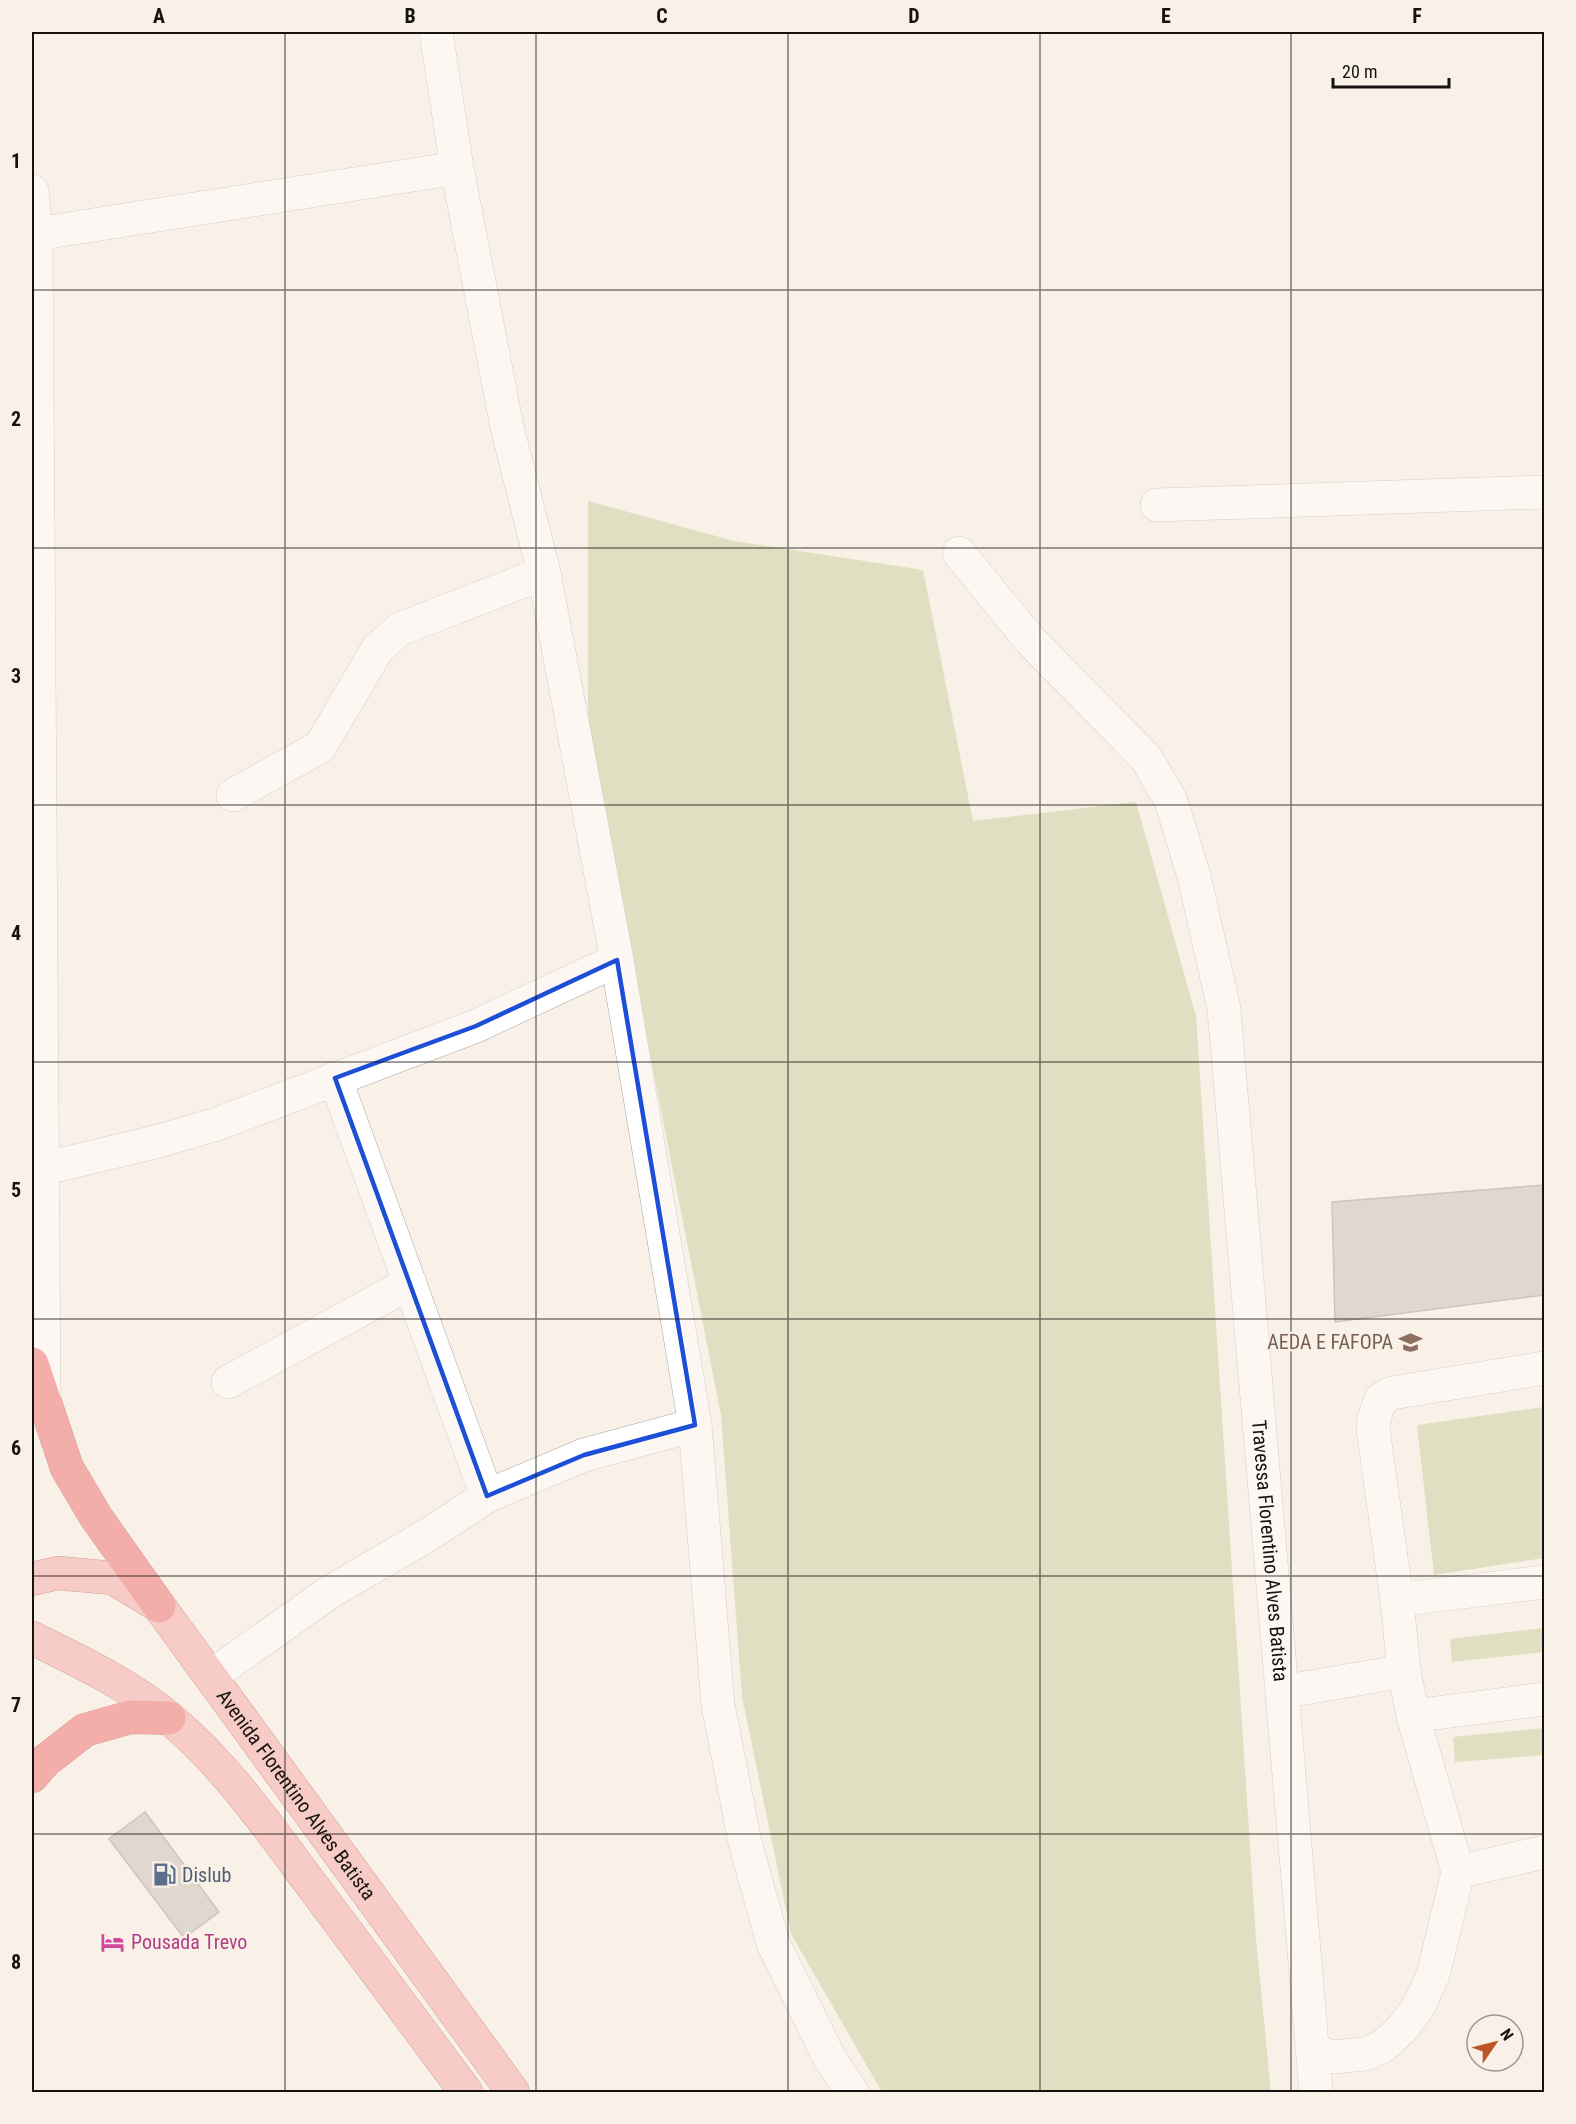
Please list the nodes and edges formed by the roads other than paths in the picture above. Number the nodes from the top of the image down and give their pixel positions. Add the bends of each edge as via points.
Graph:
1 (436, 32) edge
2 (457, 168) junction
3 (32, 191) edge
4 (36, 234) junction
5 (1545, 492) edge
6 (1157, 505) dead end
7 (959, 553) dead end
8 (543, 573) junction
9 (233, 795) dead end
10 (617, 960) junction
11 (335, 1078) junction
12 (42, 1169) junction
13 (410, 1283) junction
14 (32, 1364) edge
15 (1545, 1368) edge
16 (228, 1382) dead end
17 (45, 1404) junction
18 (695, 1425) junction
19 (487, 1496) junction
20 (32, 1579) edge
21 (1545, 1582) edge
22 (1397, 1600) junction
23 (159, 1606) junction
24 (32, 1638) edge
25 (1404, 1671) junction
26 (211, 1676) junction
27 (1282, 1692) junction
28 (1545, 1699) edge
29 (1413, 1716) junction
30 (169, 1718) junction
31 (32, 1776) edge
32 (293, 1790) junction
33 (259, 1812) junction
34 (1545, 1852) edge
35 (1458, 1872) junction
36 (1313, 2052) junction
37 (466, 2092) edge
38 (513, 2092) edge
39 (852, 2092) edge
40 (1316, 2092) edge

1 - 2 street
2 - 4 street
2 - 8 street via 507,428
3 - 4 street
4 - 12 street
5 - 6 street
7 - 27 street, Travessa Florentino Alves Batista via 1030,640 1146,758 1171,801 1194,876 1224,1009
8 - 9 street via 400,629 378,648 320,747
8 - 10 street
10 - 11 street via 476,1026
10 - 18 street
11 - 12 street via 217,1124
11 - 13 street
12 - 17 street
13 - 16 street
13 - 19 street
14 - 17 highway
15 - 22 street via 1392,1393 1381,1399 1373,1428
17 - 23 highway via 67,1468 96,1517
18 - 19 street via 584,1455
18 - 39 street via 718,1705 745,1842 773,1943 829,2057
19 - 26 street via 330,1592
20 - 23 main road, Avenida Florentino Alves Batista via 58,1573 113,1578
21 - 22 street
22 - 25 street
23 - 26 main road, Avenida Florentino Alves Batista
24 - 30 main road, Avenida Florentino Alves Batista via 115,1681
25 - 27 street
25 - 29 street
26 - 32 main road, Avenida Florentino Alves Batista
27 - 36 street, Travessa Florentino Alves Batista
28 - 29 street
29 - 35 street
30 - 31 highway via 131,1716 85,1730
30 - 33 main road, Avenida Florentino Alves Batista
32 - 33 main road
32 - 38 main road, Avenida Florentino Alves Batista
33 - 37 main road, Avenida Florentino Alves Batista
34 - 35 street
35 - 36 street via 1433,1975 1419,2006 1401,2030 1382,2047 1364,2054 1334,2057
36 - 40 street, Travessa Florentino Alves Batista

